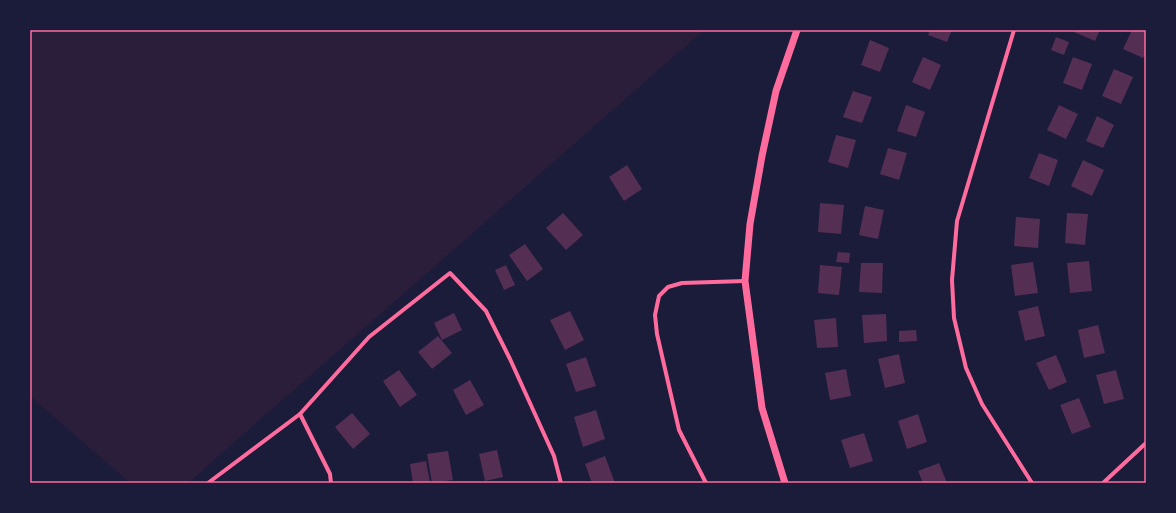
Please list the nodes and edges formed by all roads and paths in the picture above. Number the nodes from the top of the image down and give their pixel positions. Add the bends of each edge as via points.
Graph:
1 (797, 30) edge
2 (1014, 30) edge
3 (745, 281) junction
4 (300, 414) junction
5 (1146, 443) edge
6 (208, 483) edge
7 (331, 483) edge
8 (561, 483) edge
9 (706, 483) edge
10 (785, 483) edge
11 (1032, 483) edge
12 (1103, 483) edge

1 - 3 street via 776,91 763,148 750,224
2 - 11 street via 957,221 952,280 954,318 966,368 982,404
3 - 9 street via 682,283 668,287 659,296 655,315 656,334 678,430
3 - 10 street via 762,408
4 - 6 street
4 - 7 street via 330,474
4 - 8 street via 369,337 450,273 486,311 554,456
5 - 12 street

